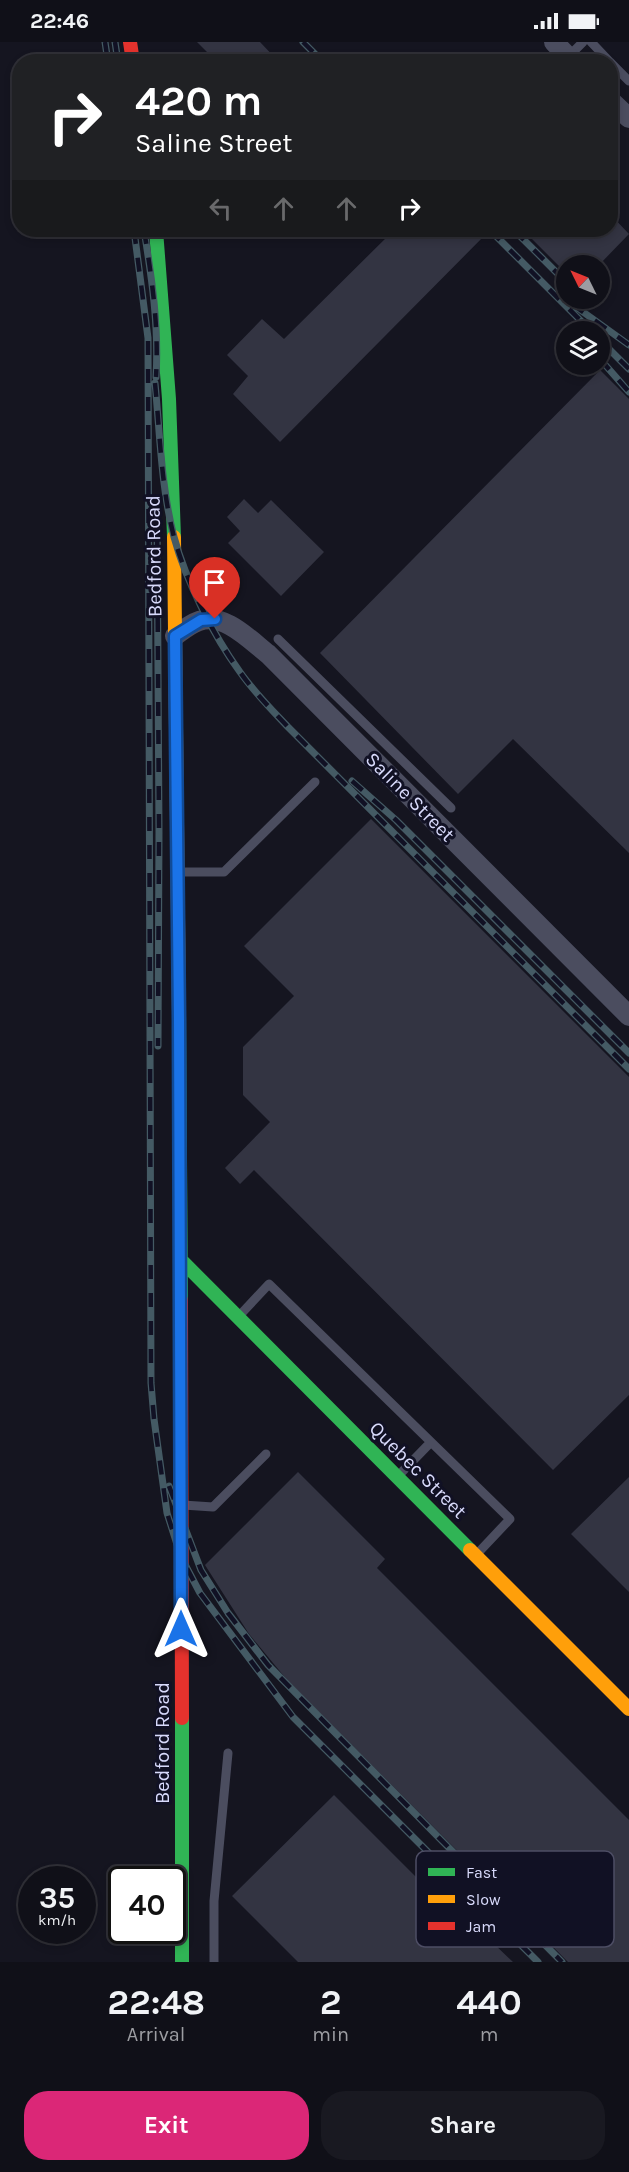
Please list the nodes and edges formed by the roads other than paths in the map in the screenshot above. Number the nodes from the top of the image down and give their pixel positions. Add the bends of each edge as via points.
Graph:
1 (554, 42) edge
2 (591, 42) edge
3 (566, 54) edge
4 (602, 54) edge
5 (618, 70) edge
6 (629, 81) edge
7 (157, 237) edge
8 (175, 636) junction
9 (278, 639) dead end
10 (380, 752) junction
11 (315, 782) dead end
12 (451, 808) dead end
13 (178, 872) junction
14 (629, 1016) edge
15 (180, 1259) junction
16 (237, 1317) junction
17 (431, 1442) junction
18 (266, 1454) dead end
19 (397, 1477) junction
20 (180, 1505) junction
21 (476, 1556) junction
22 (629, 1709) edge
23 (228, 1754) dead end
24 (182, 1962) edge
25 (214, 1962) edge

1 - 3 street
2 - 4 lane
5 - 6 lane
7 - 8 street, Bedford Road via 169,402
8 - 10 street, Saline Street via 201,620 229,624
8 - 13 street, Bedford Road
9 - 10 lane
10 - 12 lane
10 - 14 street, Saline Street
11 - 13 lane via 224,872
13 - 15 street, Bedford Road
15 - 16 street, Quebec Street
15 - 20 street, Bedford Road
16 - 17 lane via 269,1284
16 - 19 street, Quebec Street
17 - 19 lane
17 - 21 lane via 510,1518
18 - 20 lane via 213,1507
19 - 21 street, Quebec Street
20 - 24 street, Bedford Road
21 - 22 street, Quebec Street
23 - 25 lane via 214,1901

